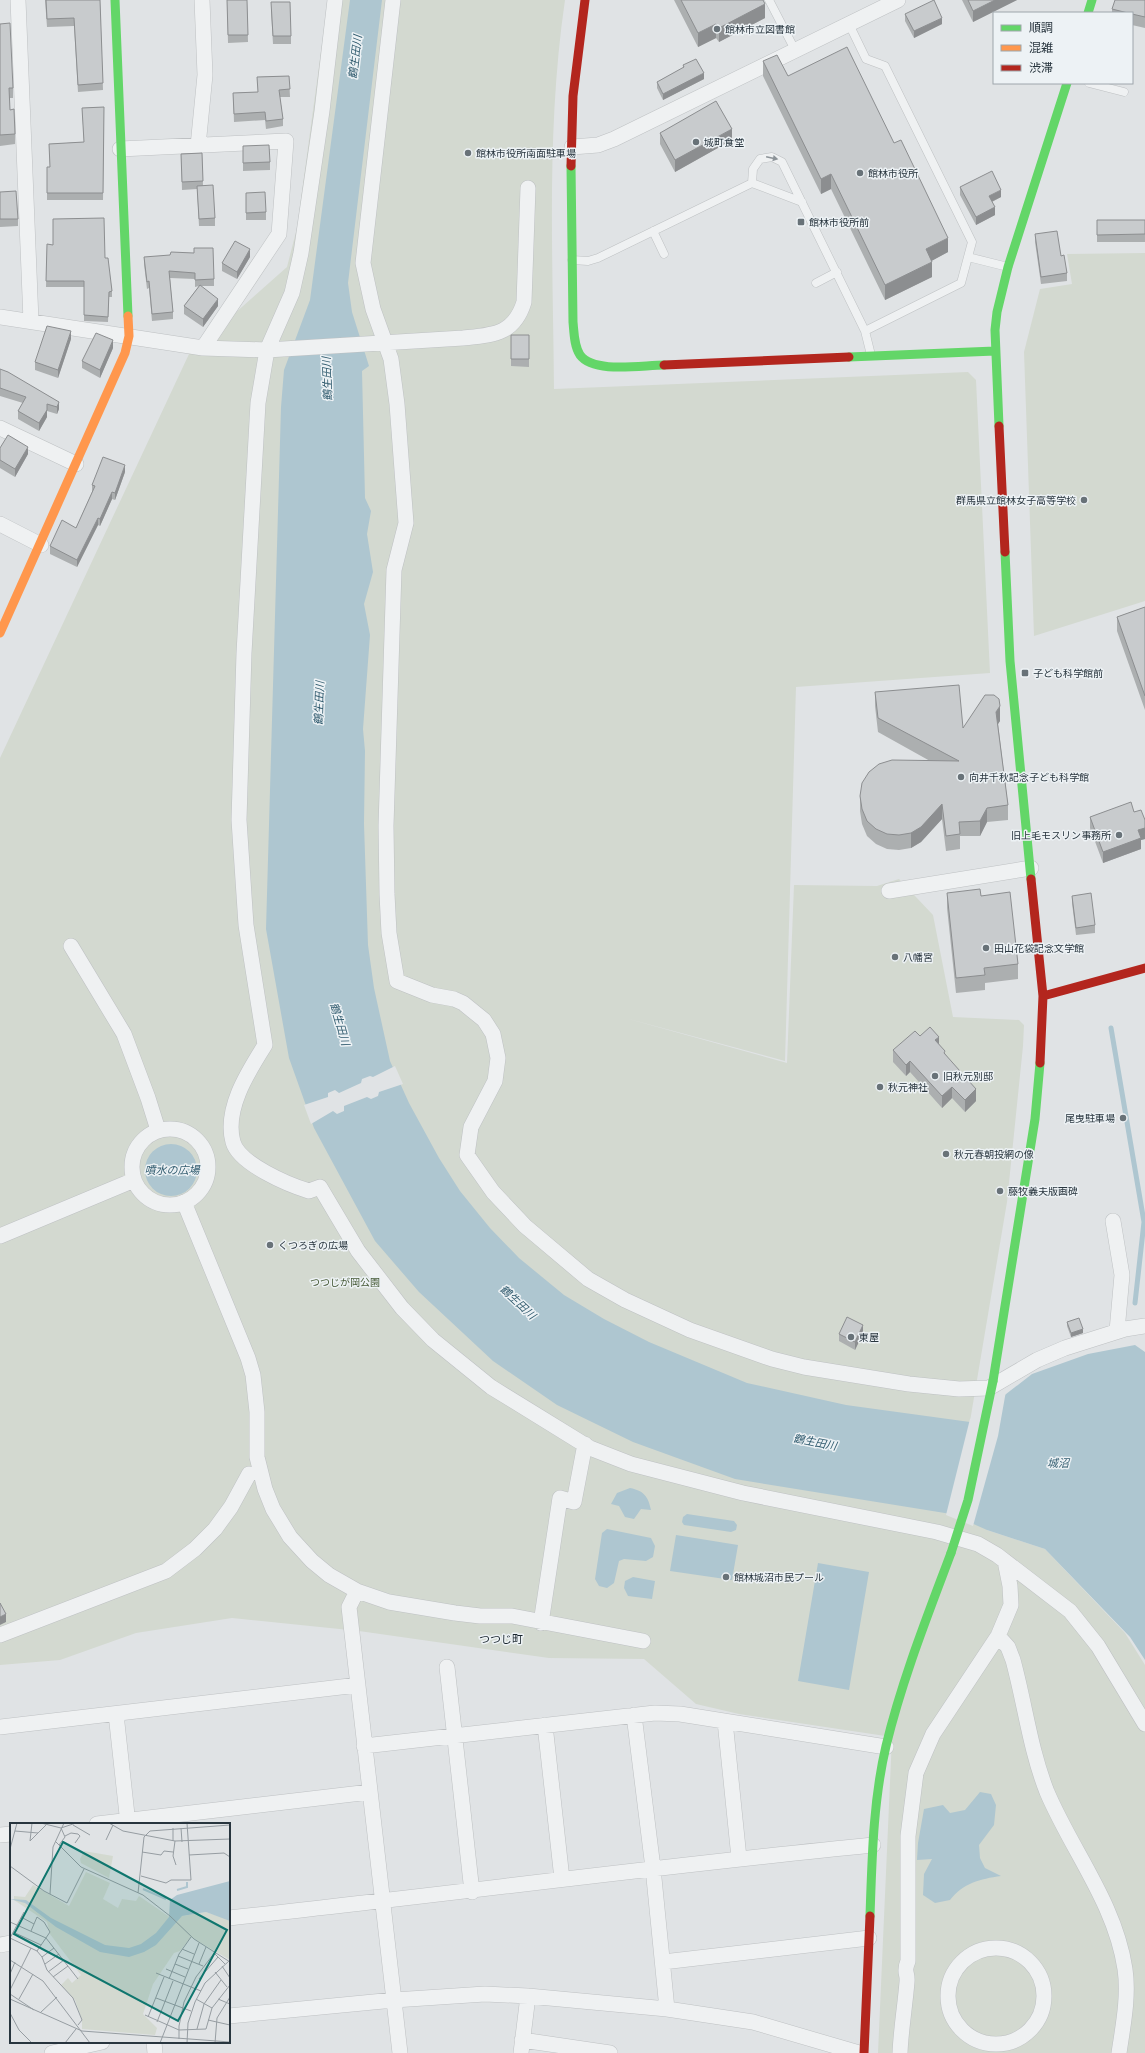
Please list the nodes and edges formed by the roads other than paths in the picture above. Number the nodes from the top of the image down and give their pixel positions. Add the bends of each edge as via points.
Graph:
1 (18, 0) edge
2 (115, 0) edge
3 (202, 0) edge
4 (335, 0) edge
5 (393, 0) edge
6 (585, 0) edge
7 (769, 0) edge
8 (898, 0) edge
9 (1092, 0) edge
10 (1088, 12) edge
11 (849, 24) junction
12 (795, 50) junction
13 (1067, 84) edge
14 (1093, 84) edge
15 (1124, 92) dead end
16 (198, 146) junction
17 (572, 147) junction
18 (120, 149) junction
19 (752, 183) junction
20 (528, 188) dead end
21 (802, 202) junction
22 (653, 231) junction
23 (664, 254) dead end
24 (968, 257) junction
25 (572, 260) junction
26 (1008, 267) junction
27 (836, 272) junction
28 (816, 283) dead end
29 (0, 317) edge
30 (31, 321) junction
31 (865, 331) junction
32 (129, 336) junction
33 (378, 343) junction
34 (203, 348) junction
35 (272, 349) junction
36 (995, 351) junction
37 (872, 356) junction
38 (0, 428) edge
39 (76, 464) junction
40 (0, 524) edge
41 (41, 545) junction
42 (4, 617) edge
43 (0, 633) edge
44 (1032, 868) junction
45 (889, 891) dead end
46 (71, 946) dead end
47 (1145, 968) edge
48 (1043, 996) junction
49 (158, 1130) junction
50 (134, 1180) junction
51 (184, 1202) junction
52 (1113, 1221) dead end
53 (0, 1236) edge
54 (1145, 1326) edge
55 (1117, 1331) junction
56 (584, 1444) junction
57 (249, 1474) dead end
58 (1005, 1561) junction
59 (357, 1591) junction
60 (541, 1623) junction
61 (0, 1635) edge
62 (998, 1636) junction
63 (642, 1640) dead end
64 (447, 1667) dead end
65 (358, 1685) junction
66 (116, 1714) junction
67 (634, 1715) junction
68 (725, 1721) junction
69 (1145, 1724) edge
70 (545, 1725) junction
71 (0, 1727) edge
72 (455, 1735) junction
73 (364, 1746) junction
74 (886, 1747) junction
75 (370, 1792) junction
76 (128, 1822) edge
77 (112, 1823) edge
78 (10, 1834) edge
79 (0, 1835) edge
80 (873, 1845) junction
81 (740, 1858) junction
82 (653, 1868) junction
83 (562, 1879) junction
84 (472, 1892) junction
85 (383, 1902) junction
86 (230, 1918) edge
87 (868, 1938) junction
88 (10, 1944) edge
89 (0, 1945) edge
90 (663, 1962) junction
91 (528, 1996) junction
92 (394, 2000) junction
93 (667, 2009) junction
94 (230, 2016) edge
95 (97, 2043) edge
96 (154, 2043) edge
97 (522, 2047) edge
98 (995, 2049) edge
99 (852, 2052) edge
100 (52, 2053) edge
101 (155, 2053) edge
102 (400, 2053) edge
103 (610, 2053) edge
104 (864, 2053) edge
105 (900, 2053) edge
106 (1119, 2053) edge

1 - 30 street
2 - 18 street
3 - 16 street via 205,75
4 - 35 street via 301,253 292,293
5 - 33 street via 363,263
6 - 17 street via 575,70
7 - 12 lane
8 - 11 street
9 - 10 street
11 - 12 street
11 - 24 lane via 866,60 885,66 972,242
12 - 17 street via 614,140 598,145
13 - 26 street
14 - 15 lane
16 - 18 street
16 - 34 street via 286,141 279,234
17 - 25 street
18 - 32 street
19 - 21 lane
19 -> 21 lane via 753,169 760,159 766,156 778,159 782,162
19 - 22 lane
20 - 33 street via 525,295 522,310 514,322 494,334
21 - 27 lane
22 - 23 lane
22 - 25 lane via 598,258 588,261
24 - 26 lane
24 - 31 lane via 961,283
25 - 37 street via 575,339 579,353 584,360 593,365 604,367
26 - 36 street via 998,312
27 - 28 lane
27 - 31 lane
29 - 30 street
30 - 32 street
31 - 37 lane
32 - 34 street
32 - 39 street via 125,353
33 - 35 street
33 - 55 street via 391,359 406,523 394,570 386,826 389,933 397,981 432,995 464,1003 484,1020 493,1034 498,1058 495,1081 471,1127 467,1155 493,1192 525,1226 588,1279 625,1300 690,1330 772,1359 804,1367 909,1384 989,1388 1037,1360
34 - 35 street
35 - 56 street via 258,402 239,820 246,925 265,1046 244,1077 238,1092 232,1124 233,1144 241,1154 276,1178 309,1191 320,1187 358,1251 402,1308 433,1340 491,1387
36 - 37 street
36 - 44 street via 1010,661
38 - 39 street
39 - 41 street
40 - 41 street
41 - 42 street
42 - 43 street
44 - 45 street
44 - 48 street
46 - 49 street via 124,1034
47 - 48 street
48 - 74 street, bridge via 1042,1055 1035,1119 993,1381 968,1500 951,1553 909,1663
49 - 50 street via 146,1136 137,1147 132,1160
49 - 51 street via 173,1128 186,1132 198,1140 206,1154 208,1172 204,1185 196,1195
50 - 51 street via 141,1192 158,1203 171,1205
50 - 53 street
51 - 59 street via 253,1375 257,1412 257,1457 261,1478 273,1509 290,1537 308,1558 329,1575
52 - 55 street via 1122,1275
54 - 55 street
56 - 58 street via 631,1464 682,1479 937,1532 978,1544
56 - 60 street via 574,1502 560,1498
57 - 61 street via 231,1507 215,1529 192,1552 166,1571
58 - 62 street via 1011,1604
58 - 69 street via 1070,1611 1098,1646
59 - 60 street via 405,1606 480,1616 512,1616
59 - 65 street via 349,1607
60 - 63 street
62 - 105 street via 933,1734 916,1773 908,1836 908,1961 904,1970 907,1980
62 - 106 street via 1008,1647 1013,1660 1030,1741 1048,1792 1103,1899 1120,1946 1125,1970 1125,1998
64 - 72 street
65 - 66 street
65 - 73 street
66 - 71 street
66 - 76 street
67 - 68 street via 680,1714
67 - 70 street
67 - 82 street
68 - 74 street
68 - 81 street
70 - 72 street
70 - 83 street
72 - 73 street
72 - 84 street
73 - 75 street
74 - 80 street
75 - 76 street
75 - 85 street
76 - 77 street
78 - 79 street
80 - 81 street
80 - 87 street
81 - 82 street
82 - 83 street
82 - 90 street
83 - 84 street
84 - 85 street
85 - 86 street
85 - 92 street
87 - 90 street
87 - 104 street
88 - 89 street
90 - 93 street
91 - 92 street via 485,1994
91 - 93 street
91 - 97 street
92 - 94 street
92 - 102 street
93 - 99 street via 753,2022
95 - 100 street
96 - 101 street
97 - 103 street
98 - 98 street via 1025,2035 1036,2024 1045,1995 1042,1980 1034,1965 1021,1954 1006,1948 989,1947 973,1952 960,1963 951,1977 947,1993 949,2010 956,2024 967,2035

